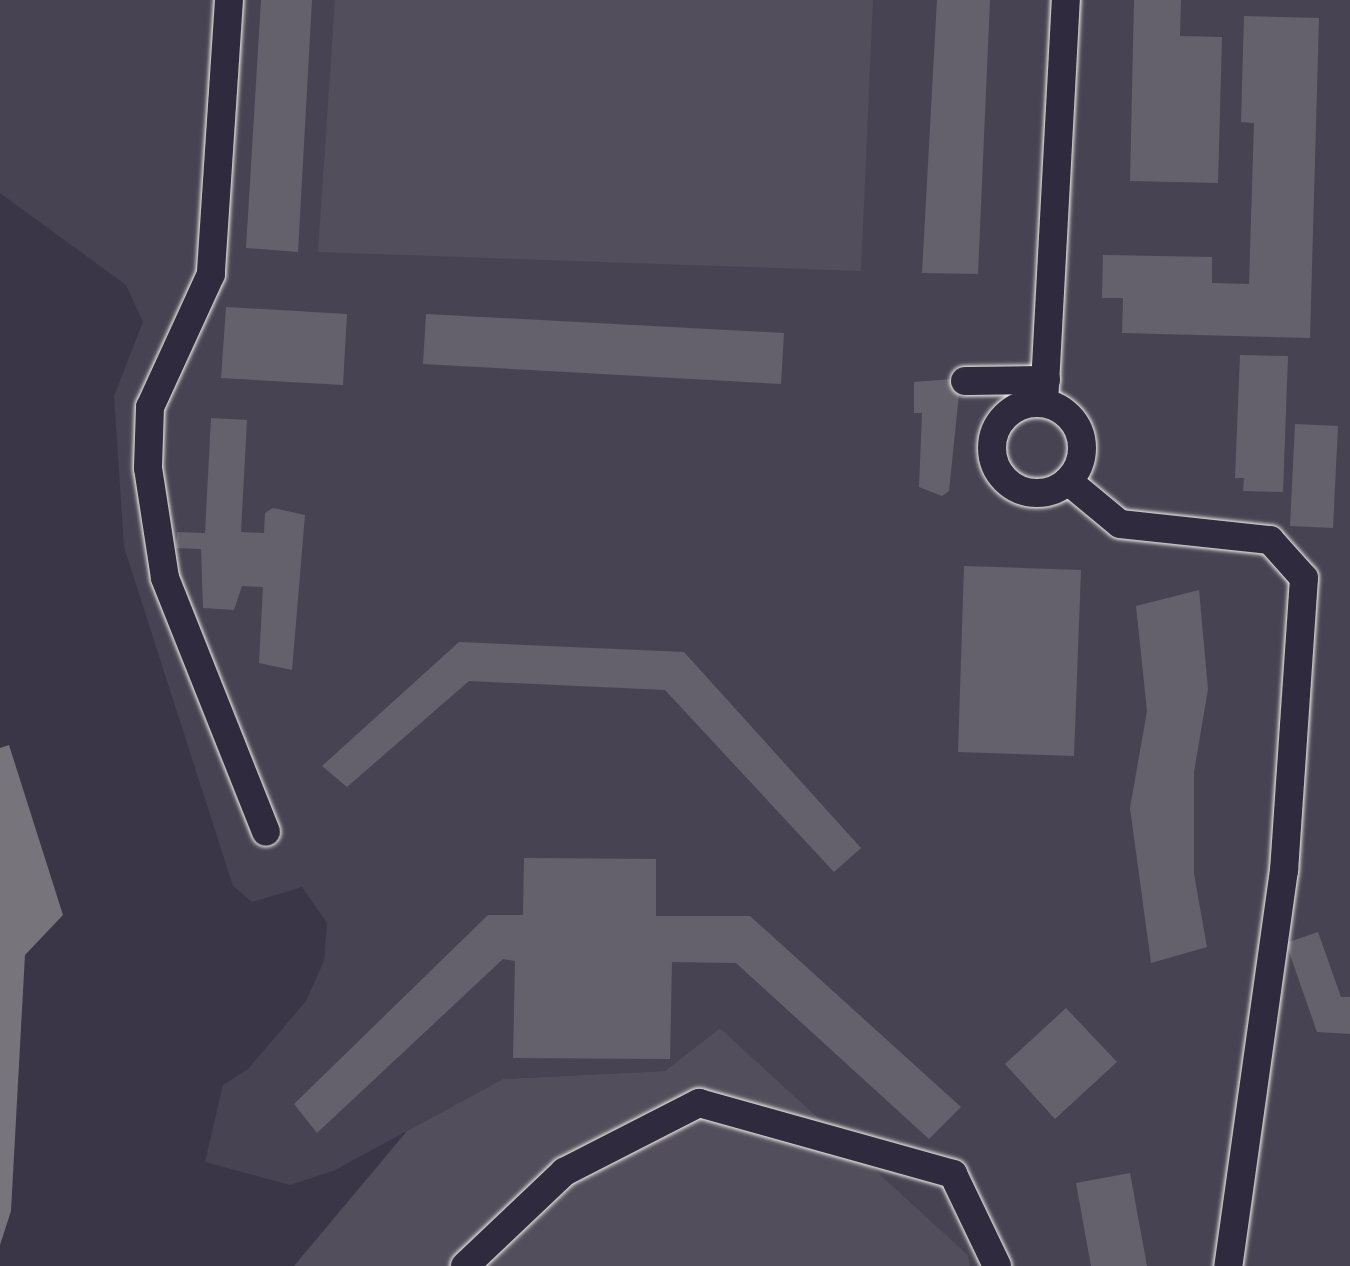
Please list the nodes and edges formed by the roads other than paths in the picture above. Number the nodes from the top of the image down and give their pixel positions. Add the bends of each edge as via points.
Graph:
1 (229, 0) edge
2 (1066, 0) edge
3 (965, 381) dead end
4 (1045, 392) junction
5 (1068, 481) junction
6 (266, 832) dead end
7 (465, 1266) edge
8 (997, 1266) edge
9 (1228, 1266) edge

1 - 6 street via 211,274 150,407 148,468 165,578
2 - 4 street
3 - 4 street
4 - 5 street via 1078,429 1081,458
4 - 5 street via 1004,417 993,459 1023,491 1053,491
5 - 9 street via 1120,524 1270,540 1304,578 1284,870
7 - 8 street via 564,1172 699,1103 953,1174

